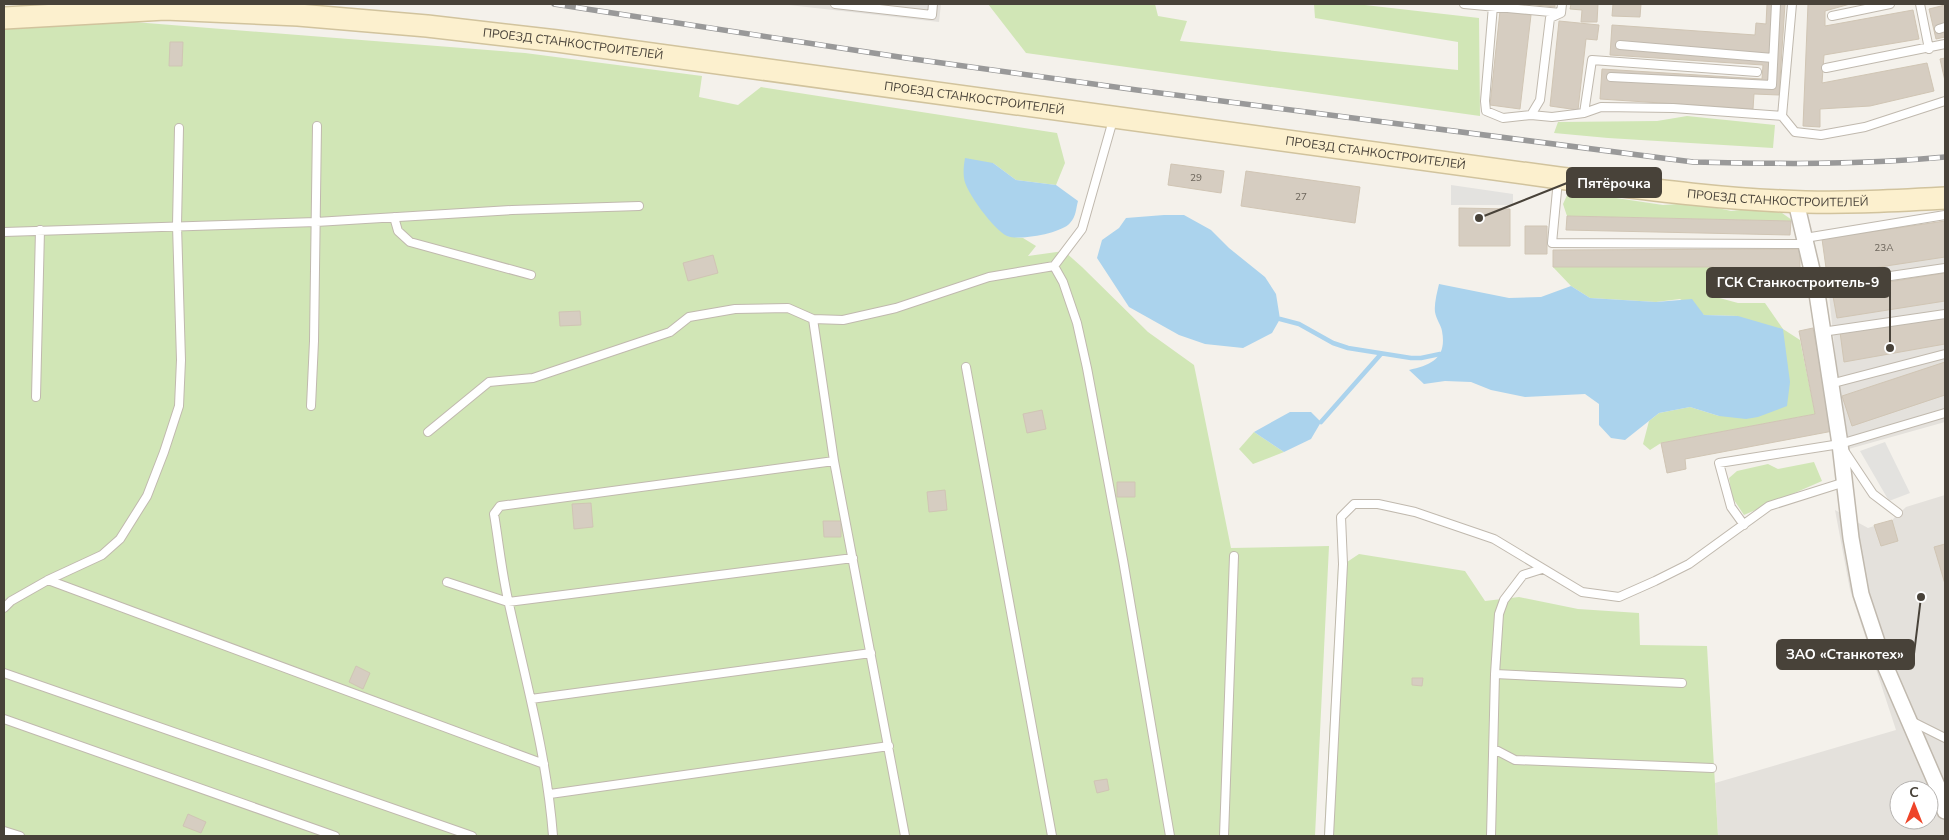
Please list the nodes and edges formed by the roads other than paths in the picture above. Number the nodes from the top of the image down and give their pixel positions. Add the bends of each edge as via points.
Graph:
1 (835, 4) edge
2 (933, 4) edge
3 (1464, 4) edge
4 (1562, 4) edge
5 (1776, 4) edge
6 (1792, 4) edge
7 (1890, 4) edge
8 (1920, 4) edge
9 (1492, 6) junction
10 (1561, 13) junction
11 (1832, 16) dead end
12 (4, 18) edge
13 (1945, 44) edge
14 (1620, 45) dead end
15 (1929, 49) junction
16 (1773, 58) junction
17 (1826, 68) dead end
18 (1757, 72) dead end
19 (1611, 77) dead end
20 (1945, 101) edge
21 (1584, 113) junction
22 (1531, 115) junction
23 (1782, 116) junction
24 (1114, 118) junction
25 (317, 126) dead end
26 (179, 128) dead end
27 (1559, 178) junction
28 (1945, 198) edge
29 (1796, 202) junction
30 (639, 206) dead end
31 (1891, 212) junction
32 (1945, 215) edge
33 (394, 217) junction
34 (316, 222) junction
35 (177, 225) junction
36 (40, 230) junction
37 (4, 232) edge
38 (1806, 241) junction
39 (1054, 266) junction
40 (1945, 268) edge
41 (530, 275) dead end
42 (1724, 287) dead end
43 (1816, 287) junction
44 (1945, 314) edge
45 (813, 319) junction
46 (1822, 332) junction
47 (1945, 354) edge
48 (966, 367) dead end
49 (1830, 384) junction
50 (36, 397) dead end
51 (311, 406) dead end
52 (1945, 413) edge
53 (428, 432) dead end
54 (1840, 444) junction
55 (834, 461) junction
56 (1845, 482) junction
57 (1898, 513) dead end
58 (1744, 525) junction
59 (1234, 556) dead end
60 (853, 558) junction
61 (1542, 568) junction
62 (48, 580) junction
63 (447, 582) dead end
64 (508, 602) junction
65 (4, 608) edge
66 (871, 653) junction
67 (4, 673) edge
68 (1495, 674) junction
69 (1682, 683) dead end
70 (531, 699) junction
71 (4, 718) edge
72 (1909, 720) junction
73 (1945, 738) edge
74 (889, 746) junction
75 (1494, 749) junction
76 (544, 764) junction
77 (1712, 768) dead end
78 (550, 794) junction
79 (1945, 811) edge
80 (4, 831) edge
81 (20, 836) edge
82 (335, 836) edge
83 (472, 836) edge
84 (553, 836) edge
85 (905, 836) edge
86 (1052, 836) edge
87 (1170, 836) edge
88 (1224, 836) edge
89 (1330, 836) edge
90 (1491, 836) edge

1 - 2 lane via 932,15
3 - 9 lane
4 - 10 lane
5 - 16 lane
6 - 23 lane
7 - 11 lane
8 - 15 lane
9 - 10 lane
9 - 22 lane via 1486,111 1503,118
10 - 22 lane via 1550,18 1540,100
12 - 24 main road, ПРОЕЗД СТАНКОСТРОИТЕЛЕЙ via 165,9 298,15 427,26
13 - 15 lane
14 - 16 lane
15 - 17 lane
16 - 19 lane via 1772,86
18 - 21 lane via 1592,60
20 - 23 lane via 1865,126 1821,134 1795,132
21 - 22 lane via 1552,117
21 - 23 lane via 1601,107 1673,108
24 - 27 main road, ПРОЕЗД СТАНКОСТРОИТЕЛЕЙ
24 - 39 lane via 1082,228
25 - 34 lane
26 - 35 lane
27 - 29 main road, ПРОЕЗД СТАНКОСТРОИТЕЛЕЙ via 1719,197
27 - 38 lane via 1552,243
28 - 31 main road, ПРОЕЗД СТАНКОСТРОИТЕЛЕЙ
29 - 31 main road, ПРОЕЗД СТАНКОСТРОИТЕЛЕЙ
29 - 38 street
30 - 33 lane
31 - 32 lane
31 - 38 lane
33 - 34 lane
33 - 41 lane via 398,231 410,242
34 - 35 lane
34 - 51 lane
35 - 36 lane
35 - 62 lane via 181,360 179,406 164,452 147,496 120,540 102,555
36 - 37 lane
36 - 50 lane
38 - 43 street
39 - 45 lane via 989,277 896,308 843,320
39 - 87 lane via 1077,323 1089,377
40 - 43 lane
42 - 43 lane
43 - 46 street
44 - 46 lane
45 - 53 lane via 788,308 734,309 689,317 670,332 533,378 489,382
45 - 55 lane
46 - 49 street
47 - 49 lane
48 - 86 lane
49 - 54 street
52 - 54 lane
54 - 56 street
54 - 57 lane via 1873,494
54 - 58 lane via 1719,463 1731,507
55 - 60 lane
55 - 64 lane via 500,506 494,514
56 - 58 lane via 1770,506
56 - 72 street via 1861,594 1884,663
58 - 61 lane via 1689,564 1619,597 1582,592
59 - 88 lane
60 - 64 lane
60 - 66 lane
61 - 68 lane via 1523,575 1504,600 1499,614
61 - 89 lane via 1494,540 1415,512 1378,504 1354,504 1341,517 1342,564
62 - 65 lane
62 - 76 lane
63 - 64 lane
64 - 70 lane
66 - 70 lane
66 - 74 lane
67 - 83 lane
68 - 69 lane
68 - 75 lane
70 - 76 lane
71 - 82 lane
72 - 73 lane
72 - 79 street
74 - 78 lane
74 - 85 lane
75 - 77 lane via 1515,760
75 - 90 lane
76 - 78 lane
78 - 84 lane
80 - 81 lane

